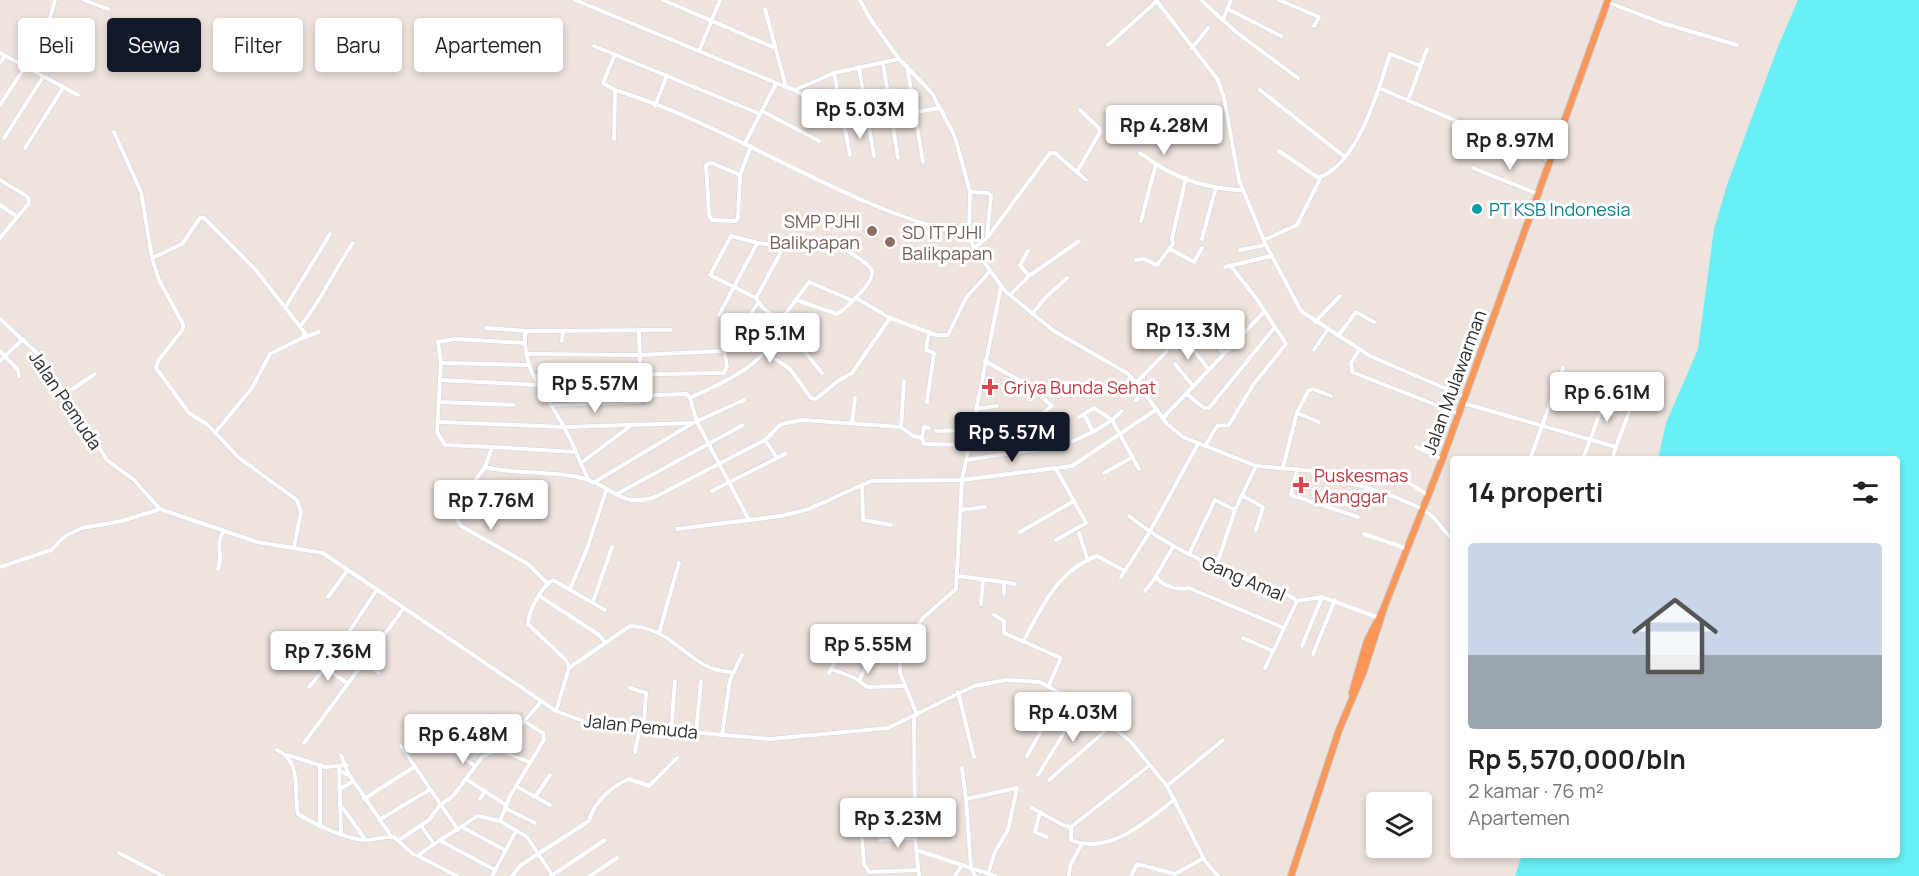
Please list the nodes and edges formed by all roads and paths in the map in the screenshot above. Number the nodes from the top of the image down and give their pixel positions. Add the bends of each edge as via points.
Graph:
1 (55, 0) edge
2 (84, 0) edge
3 (575, 0) edge
4 (663, 0) edge
5 (720, 0) edge
6 (860, 0) edge
7 (1157, 0) edge
8 (1201, 0) edge
9 (1231, 0) edge
10 (1279, 0) edge
11 (1608, 1) edge
12 (108, 9) dead end
13 (765, 9) dead end
14 (1228, 9) junction
15 (50, 18) edge
16 (711, 20) junction
17 (1223, 20) junction
18 (1314, 26) dead end
19 (1208, 28) dead end
20 (1281, 36) dead end
21 (1108, 45) dead end
22 (1737, 45) dead end
23 (594, 46) dead end
24 (776, 48) junction
25 (1192, 48) junction
26 (1427, 49) dead end
27 (699, 51) junction
28 (615, 54) junction
29 (2, 55) edge
30 (899, 59) junction
31 (0, 63) edge
32 (18, 63) edge
33 (883, 63) junction
34 (907, 66) junction
35 (1421, 66) junction
36 (859, 68) junction
37 (22, 72) edge
38 (34, 72) edge
39 (834, 73) junction
40 (667, 75) junction
41 (43, 77) junction
42 (1298, 78) dead end
43 (776, 84) junction
44 (786, 87) junction
45 (63, 88) junction
46 (1379, 88) junction
47 (615, 90) junction
48 (795, 90) junction
49 (1260, 90) dead end
50 (78, 95) dead end
51 (1408, 101) junction
52 (817, 103) dead end
53 (0, 105) edge
54 (655, 106) junction
55 (940, 108) junction
56 (1080, 110) dead end
57 (761, 112) junction
58 (915, 113) junction
59 (891, 117) junction
60 (868, 121) junction
61 (845, 124) junction
62 (832, 126) dead end
63 (114, 132) dead end
64 (4, 138) dead end
65 (614, 139) dead end
66 (819, 141) dead end
67 (745, 143) junction
68 (751, 146) junction
69 (25, 148) dead end
70 (1279, 150) dead end
71 (1140, 153) dead end
72 (850, 155) dead end
73 (874, 156) dead end
74 (1345, 157) junction
75 (898, 158) dead end
76 (1550, 161) junction
77 (923, 162) dead end
78 (1156, 164) junction
79 (1473, 168) dead end
80 (1077, 172) junction
81 (740, 175) junction
82 (1320, 177) junction
83 (1186, 178) junction
84 (0, 180) edge
85 (1086, 180) dead end
86 (1216, 187) junction
87 (1243, 190) junction
88 (970, 192) junction
89 (1539, 194) junction
90 (1, 206) edge
91 (18, 217) junction
92 (1141, 221) dead end
93 (330, 234) dead end
94 (1, 235) edge
95 (969, 236) junction
96 (987, 238) junction
97 (1202, 239) dead end
98 (1079, 241) dead end
99 (353, 243) dead end
100 (758, 243) junction
101 (1264, 243) junction
102 (974, 248) junction
103 (1202, 248) dead end
104 (1170, 249) junction
105 (846, 250) dead end
106 (1240, 250) dead end
107 (1028, 251) dead end
108 (1271, 256) junction
109 (152, 258) junction
110 (1136, 260) dead end
111 (990, 271) junction
112 (1029, 276) junction
113 (1067, 278) dead end
114 (733, 287) junction
115 (1001, 287) junction
116 (1010, 295) junction
117 (1340, 296) dead end
118 (853, 299) junction
119 (757, 300) junction
120 (796, 300) junction
121 (286, 306) junction
122 (1264, 312) junction
123 (1032, 314) junction
124 (719, 315) dead end
125 (890, 318) junction
126 (0, 319) edge
127 (781, 320) junction
128 (1316, 322) junction
129 (1374, 322) dead end
130 (301, 325) junction
131 (1203, 327) dead end
132 (1275, 327) junction
133 (486, 328) dead end
134 (779, 329) junction
135 (1328, 329) junction
136 (670, 330) dead end
137 (563, 331) junction
138 (319, 332) dead end
139 (527, 332) junction
140 (639, 332) junction
141 (929, 333) junction
142 (1338, 336) junction
143 (302, 338) junction
144 (23, 339) junction
145 (1185, 339) dead end
146 (562, 341) dead end
147 (525, 342) junction
148 (724, 349) junction
149 (1314, 350) dead end
150 (1359, 350) junction
151 (0, 351) edge
152 (1167, 351) dead end
153 (766, 352) junction
154 (528, 354) junction
155 (1224, 354) junction
156 (640, 355) junction
157 (5, 356) junction
158 (0, 361) edge
159 (986, 361) junction
160 (441, 363) junction
161 (1175, 364) dead end
162 (529, 365) junction
163 (1563, 368) dead end
164 (1209, 370) junction
165 (822, 373) dead end
166 (95, 374) dead end
167 (641, 375) junction
168 (19, 376) dead end
169 (534, 376) junction
170 (440, 380) junction
171 (1612, 380) dead end
172 (904, 381) dead end
173 (1557, 382) junction
174 (1136, 383) junction
175 (537, 385) junction
176 (1193, 386) junction
177 (1638, 388) dead end
178 (1144, 392) junction
179 (65, 394) junction
180 (1187, 394) junction
181 (641, 396) junction
182 (1331, 396) dead end
183 (690, 398) junction
184 (855, 398) dead end
185 (1605, 398) junction
186 (546, 399) junction
187 (744, 400) dead end
188 (1136, 400) dead end
189 (1464, 400) junction
190 (439, 402) junction
191 (640, 402) dead end
192 (927, 402) dead end
193 (514, 405) dead end
194 (550, 405) junction
195 (997, 406) dead end
196 (976, 409) junction
197 (1157, 409) junction
198 (1122, 411) dead end
199 (1044, 412) dead end
200 (1297, 413) junction
201 (1084, 414) junction
202 (1459, 414) junction
203 (1079, 417) dead end
204 (1163, 418) junction
205 (1112, 420) junction
206 (438, 422) junction
207 (695, 422) junction
208 (1319, 422) dead end
209 (634, 423) junction
210 (852, 423) junction
211 (743, 425) dead end
212 (1034, 425) dead end
213 (1542, 425) junction
214 (565, 427) junction
215 (901, 427) junction
216 (930, 428) dead end
217 (936, 431) dead end
218 (1093, 432) junction
219 (214, 433) junction
220 (970, 433) junction
221 (1120, 435) junction
222 (922, 438) junction
223 (765, 440) junction
224 (1589, 440) junction
225 (1073, 441) dead end
226 (708, 443) junction
227 (1198, 444) junction
228 (968, 445) junction
229 (1205, 446) junction
230 (492, 447) junction
231 (1054, 447) dead end
232 (1416, 447) dead end
233 (1614, 447) junction
234 (576, 452) junction
235 (785, 454) dead end
236 (1531, 456) edge
237 (1584, 456) edge
238 (1612, 456) edge
239 (1133, 457) junction
240 (777, 458) junction
241 (966, 460) junction
242 (1442, 460) junction
243 (719, 462) junction
244 (581, 463) junction
245 (1256, 466) junction
246 (485, 467) junction
247 (1283, 467) junction
248 (1056, 469) junction
249 (1138, 469) dead end
250 (1297, 469) junction
251 (1388, 470) dead end
252 (1104, 473) dead end
253 (962, 480) junction
254 (590, 482) junction
255 (729, 482) junction
256 (861, 484) junction
257 (606, 490) junction
258 (712, 491) dead end
259 (616, 495) junction
260 (1429, 495) junction
261 (1243, 496) junction
262 (1074, 501) junction
263 (459, 502) junction
264 (985, 507) dead end
265 (160, 509) junction
266 (1423, 509) junction
267 (961, 510) junction
268 (1235, 510) junction
269 (1130, 516) dead end
270 (1358, 517) dead end
271 (749, 520) junction
272 (494, 523) dead end
273 (891, 525) dead end
274 (677, 529) dead end
275 (1256, 530) dead end
276 (224, 531) junction
277 (1020, 531) dead end
278 (1149, 532) junction
279 (1079, 533) dead end
280 (1364, 534) dead end
281 (1450, 537) edge
282 (1056, 540) dead end
283 (294, 547) junction
284 (612, 547) dead end
285 (1173, 547) junction
286 (1409, 549) junction
287 (1189, 554) junction
288 (1088, 561) junction
289 (680, 563) dead end
290 (0, 567) edge
291 (1216, 567) junction
292 (218, 568) dead end
293 (346, 571) junction
294 (1125, 571) junction
295 (958, 576) junction
296 (1156, 576) junction
297 (1121, 577) dead end
298 (983, 579) junction
299 (1004, 582) junction
300 (548, 584) junction
301 (1016, 584) dead end
302 (570, 589) junction
303 (376, 591) junction
304 (1145, 591) dead end
305 (1004, 594) dead end
306 (328, 597) dead end
307 (541, 597) junction
308 (1322, 597) junction
309 (1335, 600) junction
310 (1297, 601) junction
311 (593, 602) junction
312 (981, 604) dead end
313 (1385, 605) junction
314 (404, 608) junction
315 (605, 610) dead end
316 (994, 615) dead end
317 (1377, 617) junction
318 (1284, 628) junction
319 (659, 633) junction
320 (345, 638) dead end
321 (1243, 638) dead end
322 (605, 642) junction
323 (1023, 642) junction
324 (1370, 642) junction
325 (1302, 646) dead end
326 (1273, 651) junction
327 (1313, 654) dead end
328 (742, 655) dead end
329 (836, 660) dead end
330 (365, 661) junction
331 (866, 667) dead end
332 (569, 668) junction
333 (1265, 668) dead end
334 (732, 672) junction
335 (379, 673) dead end
336 (675, 681) dead end
337 (701, 681) dead end
338 (859, 681) junction
339 (347, 683) junction
340 (904, 686) junction
341 (1049, 686) junction
342 (309, 687) dead end
343 (630, 688) dead end
344 (958, 692) junction
345 (1063, 693) junction
346 (541, 702) junction
347 (1081, 705) junction
348 (556, 711) junction
349 (493, 716) dead end
350 (915, 716) junction
351 (524, 721) junction
352 (434, 724) dead end
353 (1112, 725) junction
354 (642, 727) junction
355 (671, 730) junction
356 (696, 733) junction
357 (722, 735) junction
358 (1223, 740) dead end
359 (304, 743) dead end
360 (401, 746) dead end
361 (277, 750) dead end
362 (499, 750) junction
363 (635, 752) dead end
364 (287, 754) junction
365 (487, 754) junction
366 (341, 755) dead end
367 (1027, 756) dead end
368 (974, 757) dead end
369 (297, 758) junction
370 (677, 758) dead end
371 (530, 762) junction
372 (320, 765) junction
373 (347, 765) junction
374 (1150, 765) junction
375 (475, 766) junction
376 (414, 767) junction
377 (962, 768) dead end
378 (294, 769) junction
379 (340, 769) junction
380 (550, 775) dead end
381 (1038, 775) dead end
382 (350, 776) junction
383 (466, 779) junction
384 (1049, 780) dead end
385 (352, 782) junction
386 (516, 786) junction
387 (1167, 786) junction
388 (340, 789) junction
389 (429, 790) junction
390 (485, 791) junction
391 (536, 797) junction
392 (364, 799) junction
393 (480, 799) dead end
394 (966, 799) junction
395 (1175, 799) junction
396 (340, 803) junction
397 (550, 805) dead end
398 (439, 806) junction
399 (506, 806) junction
400 (1032, 808) dead end
401 (1040, 812) junction
402 (319, 817) junction
403 (309, 818) junction
404 (379, 820) junction
405 (500, 821) junction
406 (535, 823) dead end
407 (861, 824) dead end
408 (421, 825) junction
409 (1071, 827) junction
410 (320, 828) junction
411 (460, 829) junction
412 (516, 831) junction
413 (342, 833) junction
414 (391, 836) junction
415 (1047, 837) dead end
416 (915, 838) junction
417 (365, 840) junction
418 (399, 840) junction
419 (605, 840) dead end
420 (880, 840) dead end
421 (441, 842) junction
422 (433, 843) junction
423 (1081, 845) junction
424 (505, 850) junction
425 (916, 850) junction
426 (119, 853) dead end
427 (539, 854) junction
428 (418, 856) junction
429 (617, 858) dead end
430 (1204, 858) junction
431 (962, 865) junction
432 (971, 868) junction
433 (495, 870) junction
434 (918, 873) edge
435 (988, 874) junction
436 (163, 876) edge
437 (457, 876) edge
438 (492, 876) edge
439 (512, 876) edge
440 (552, 876) edge
441 (590, 876) edge
442 (955, 876) edge
443 (975, 876) edge
444 (994, 876) edge
445 (1069, 876) edge
446 (1131, 876) edge
447 (1218, 876) edge
448 (1291, 876) edge

1 - 15 street
2 - 12 street
3 - 27 street
4 - 16 street
5 - 16 street
6 - 30 street
7 - 21 street
7 - 25 street
8 - 17 street
9 - 14 street
10 - 18 street via 1319,17
11 - 22 street via 1662,23
11 - 76 highway, Jalan Mulawarman
13 - 24 street
14 - 17 street
14 - 20 street
16 - 24 street
16 - 27 street
17 - 42 street
19 - 25 street
23 - 28 street
24 - 44 street
25 - 87 street via 1220,86
26 - 35 street
27 - 43 street
28 - 40 street
28 - 47 street via 603,83
29 - 31 street
29 - 32 street
30 - 33 street
30 - 34 street
33 - 36 street
33 - 59 street
34 - 55 street
34 - 58 street
35 - 46 street via 1390,54
35 - 51 street
36 - 39 street
36 - 60 street
37 - 53 street
38 - 41 street
39 - 48 street
39 - 61 street
40 - 54 street
40 - 57 street
41 - 45 street
41 - 64 street
43 - 44 street
43 - 57 street
44 - 48 street
45 - 50 street
45 - 69 street
46 - 51 street
46 - 74 street
47 - 54 street
47 - 65 street
48 - 52 street
49 - 74 street
51 - 76 street
54 - 67 street
55 - 58 street
55 - 88 street via 955,137
56 - 80 street via 1100,132
57 - 66 street
57 - 67 street
58 - 59 street
58 - 77 street
59 - 60 street
59 - 75 street
60 - 61 street
60 - 73 street
61 - 62 street
61 - 72 street
63 - 109 street via 141,192
67 - 68 street
68 - 81 street
68 - 95 street via 837,190 929,227
70 - 82 street
71 - 78 street
74 - 82 street via 1334,170
76 - 89 highway, Jalan Mulawarman
78 - 83 street
78 - 92 street
79 - 89 street
80 - 85 street
80 - 96 street via 1050,153
81 - 81 street via 712,163 706,165 712,220 736,220
82 - 101 street via 1297,225
83 - 86 street
83 - 104 street
84 - 91 street via 29,200
86 - 87 street
86 - 97 street
87 - 101 street
88 - 95 street
88 - 96 street via 991,196
89 - 189 highway, Jalan Mulawarman
90 - 91 street
91 - 94 street
93 - 121 street
95 - 102 street
96 - 102 street
98 - 112 street
99 - 130 street
100 - 114 street
100 - 114 street via 731,236 710,275
100 - 119 street via 774,245 781,252
101 - 106 street
101 - 108 street
102 - 111 street
103 - 104 street via 1195,262
104 - 110 street via 1158,265
105 - 118 street via 868,265 873,275
107 - 112 street via 1020,265
108 - 122 street via 1228,266
108 - 128 street via 1301,310
109 - 121 street via 182,244 200,218 204,218
109 - 219 street via 159,280 183,324 156,368 189,413
111 - 115 street
111 - 141 street via 966,298 948,335
112 - 116 street
113 - 123 street
114 - 119 street
114 - 124 street
115 - 116 street
115 - 159 street
116 - 123 street
117 - 128 street
118 - 120 street via 837,314
118 - 120 street via 811,282
118 - 125 street
119 - 127 street
119 - 148 street
120 - 127 street
121 - 130 street
122 - 132 street
122 - 155 street
123 - 174 street via 1110,362
125 - 141 street
125 - 153 street via 852,373 816,399 811,398 783,362
126 - 144 street, Jalan Pemuda
127 - 134 street
128 - 135 street
129 - 142 street via 1356,312
130 - 143 street via 305,333
131 - 155 street
132 - 180 street via 1209,408
132 - 229 street via 1286,345 1252,386 1229,424 1217,426
133 - 139 street
134 - 153 street
134 - 165 street
135 - 142 street
135 - 149 street
136 - 140 street
137 - 139 street
137 - 140 street
137 - 146 street
138 - 143 street
139 - 147 street
140 - 156 street
141 - 192 street via 926,350 934,353
142 - 150 street
143 - 219 street via 270,354 252,388
144 - 157 street
144 - 179 street, Jalan Pemuda via 41,357
145 - 164 street
147 - 154 street
147 - 160 street via 444,339 438,342
148 - 156 street
148 - 167 street via 724,373
150 - 189 street
150 - 202 street via 1351,363 1352,372
151 - 157 street
152 - 174 street
153 - 183 street via 739,375
154 - 156 street
154 - 162 street
155 - 164 street
156 - 167 street
157 - 158 street
157 - 168 street
159 - 196 street
159 - 199 street via 1038,392 1052,406
160 - 162 street
160 - 170 street
161 - 176 street
162 - 169 street
163 - 173 street
164 - 176 street
166 - 179 street
167 - 169 street
167 - 181 street
169 - 175 street
170 - 175 street
170 - 190 street
171 - 185 street
172 - 215 street
173 - 185 street
173 - 213 street
174 - 178 street
175 - 186 street
176 - 180 street
177 - 233 street
178 - 188 street
178 - 197 street
179 - 265 street, Jalan Pemuda via 106,460 134,480
180 - 204 street
181 - 183 street via 687,394
181 - 186 street
182 - 200 street via 1310,389
183 - 207 street
184 - 210 street
185 - 224 street
186 - 194 street
187 - 207 street
189 - 202 highway, Jalan Mulawarman
189 - 213 street
190 - 193 street
190 - 206 street
191 - 194 street
194 - 214 street
195 - 196 street
196 - 220 street
197 - 204 street
197 - 221 street
198 - 205 street
200 - 208 street
200 - 247 street
201 - 203 street
201 - 205 street via 1096,409
201 - 218 street
202 - 242 highway, Jalan Mulawarman
204 - 227 street via 1176,432
205 - 218 street
205 - 221 street
206 - 214 street
206 - 230 street via 437,432 445,445
207 - 209 street
207 - 226 street
207 - 254 street
209 - 214 street
209 - 244 street
210 - 215 street
210 - 223 street via 788,422
211 - 226 street
212 - 220 street
213 - 224 street
213 - 236 street
214 - 234 street
215 - 222 street
216 - 222 street via 924,427
217 - 220 street
218 - 225 street
219 - 283 street via 239,458 297,500 301,512
220 - 228 street
221 - 239 street
221 - 248 street via 1072,466
222 - 228 street via 925,444
223 - 240 street
223 - 243 street
224 - 233 street
224 - 237 street
226 - 243 street
226 - 259 street
227 - 229 street
227 - 278 street
228 - 241 street
229 - 245 street
230 - 234 street
230 - 246 street
231 - 241 street
232 - 242 street
233 - 238 street
234 - 244 street
235 - 240 street
239 - 249 street
239 - 252 street
240 - 255 street
241 - 253 street
242 - 260 highway, Jalan Mulawarman
243 - 255 street
243 - 259 street via 655,496 633,501
244 - 254 street
245 - 247 street
245 - 261 street
246 - 254 street
246 - 263 street
247 - 250 street
248 - 253 street
248 - 262 street
250 - 266 street via 1335,476
250 - 270 street via 1291,495
251 - 260 street
253 - 256 street
253 - 267 street
254 - 257 street
255 - 258 street
255 - 271 street
256 - 271 street via 809,509
256 - 273 street via 863,520
257 - 259 street
257 - 302 street
260 - 266 highway, Jalan Mulawarman
261 - 268 street
261 - 275 street via 1264,507
262 - 277 street
262 - 282 street via 1086,523
263 - 272 street
263 - 300 street via 456,515 461,526 528,564
264 - 267 street
265 - 276 street, Jalan Pemuda
265 - 290 street via 82,528 64,536 51,550
266 - 281 street
266 - 286 highway, Jalan Mulawarman
267 - 295 street
268 - 287 street via 1215,500
268 - 291 street
269 - 278 street, Gang Amal
271 - 274 street
276 - 283 street, Jalan Pemuda via 257,542
276 - 292 street via 218,541
278 - 285 street, Gang Amal
278 - 294 street
279 - 288 street
280 - 286 street
283 - 293 street, Jalan Pemuda via 323,553
284 - 311 street
285 - 287 street, Gang Amal
285 - 296 street
286 - 313 highway, Jalan Mulawarman
287 - 291 street, Gang Amal
288 - 294 street via 1098,556
288 - 323 street via 1058,582
289 - 319 street
291 - 310 street, Gang Amal
293 - 303 street, Jalan Pemuda
293 - 306 street
294 - 297 street
295 - 298 street
295 - 340 street via 955,591 924,617 904,648 899,666
296 - 304 street
296 - 318 street via 1175,590 1189,588
298 - 299 street
298 - 312 street
299 - 301 street
299 - 305 street
300 - 302 street via 554,580
300 - 307 street
302 - 311 street
303 - 314 street, Jalan Pemuda
303 - 320 street
307 - 322 street
307 - 332 street via 528,624 566,660
308 - 309 street, Gang Amal
308 - 310 street, Gang Amal
308 - 325 street
309 - 317 street, Gang Amal
309 - 327 street
310 - 318 street
311 - 315 street
313 - 317 highway
313 - 324 highway, Jalan Mulawarman
314 - 330 street
314 - 346 street, Jalan Pemuda
316 - 323 street via 1004,621 1004,633
317 - 324 highway
318 - 326 street
319 - 322 street via 630,626
319 - 334 street via 676,642 698,663
321 - 326 street
322 - 332 street
323 - 341 street via 1061,658
324 - 448 highway
326 - 333 street
328 - 334 street
329 - 338 street via 830,671
330 - 335 street
330 - 339 street
331 - 338 street
332 - 348 street
334 - 357 street
336 - 355 street
337 - 356 street
338 - 340 street via 867,687
339 - 342 street via 325,668
339 - 359 street
340 - 350 street
341 - 344 street, Jalan Pemuda via 1006,680
341 - 345 street, Jalan Pemuda
343 - 354 street via 646,693
344 - 350 street, Jalan Pemuda
344 - 368 street
345 - 347 street, Jalan Pemuda
345 - 367 street
346 - 348 street, Jalan Pemuda
346 - 351 street
347 - 353 street, Jalan Pemuda
347 - 381 street
348 - 354 street, Jalan Pemuda via 588,723
349 - 365 street via 481,735
350 - 357 street, Jalan Pemuda via 888,728 854,733 770,739
350 - 416 street
351 - 362 street
351 - 371 street via 545,736
352 - 375 street via 444,740
353 - 374 street, Jalan Pemuda
353 - 384 street
354 - 355 street, Jalan Pemuda
354 - 363 street
355 - 356 street, Jalan Pemuda
356 - 357 street, Jalan Pemuda
358 - 387 street
360 - 376 street
361 - 364 street
362 - 365 street
362 - 371 street
364 - 369 street
364 - 378 street
365 - 375 street
366 - 373 street
369 - 372 street
369 - 378 street
370 - 427 street via 649,786 629,779 621,783 593,807 589,821
371 - 386 street
372 - 379 street
372 - 402 street
373 - 379 street
373 - 382 street
374 - 387 street, Jalan Pemuda
374 - 409 street
375 - 383 street
376 - 389 street
376 - 392 street
377 - 394 street
378 - 403 street via 297,811
379 - 382 street
379 - 388 street
380 - 391 street
382 - 385 street
383 - 390 street
383 - 398 street via 462,788
385 - 388 street
385 - 392 street
386 - 391 street
386 - 399 street
387 - 395 street, Jalan Pemuda
388 - 396 street
389 - 398 street
389 - 404 street
390 - 393 street
390 - 399 street
391 - 397 street
392 - 404 street
394 - 432 street
394 - 435 street via 1017,788 1008,830
395 - 423 street via 1124,836
395 - 430 street, Jalan Pemuda
396 - 413 street
396 - 417 street
398 - 408 street
398 - 411 street
399 - 405 street
399 - 406 street
400 - 401 street
401 - 409 street
401 - 415 street via 1035,832
402 - 403 street
402 - 410 street
403 - 410 street
404 - 414 street
405 - 411 street via 481,815
405 - 412 street
407 - 434 street via 864,864 869,872
408 - 418 street
408 - 422 street
409 - 423 street via 1071,840
410 - 413 street
411 - 421 street
411 - 424 street
412 - 424 street
412 - 427 street
413 - 417 street
414 - 417 street
414 - 418 street
416 - 420 street
416 - 425 street
418 - 428 street
419 - 440 street
421 - 422 street
421 - 433 street
422 - 428 street
423 - 445 street
424 - 433 street
425 - 431 street
425 - 434 street
426 - 436 street
427 - 439 street via 520,865
427 - 440 street
428 - 437 street
429 - 441 street
430 - 446 street via 1175,874 1137,864
430 - 447 street, Jalan Pemuda
431 - 432 street
431 - 442 street
432 - 435 street
432 - 443 street
433 - 438 street
435 - 444 street

